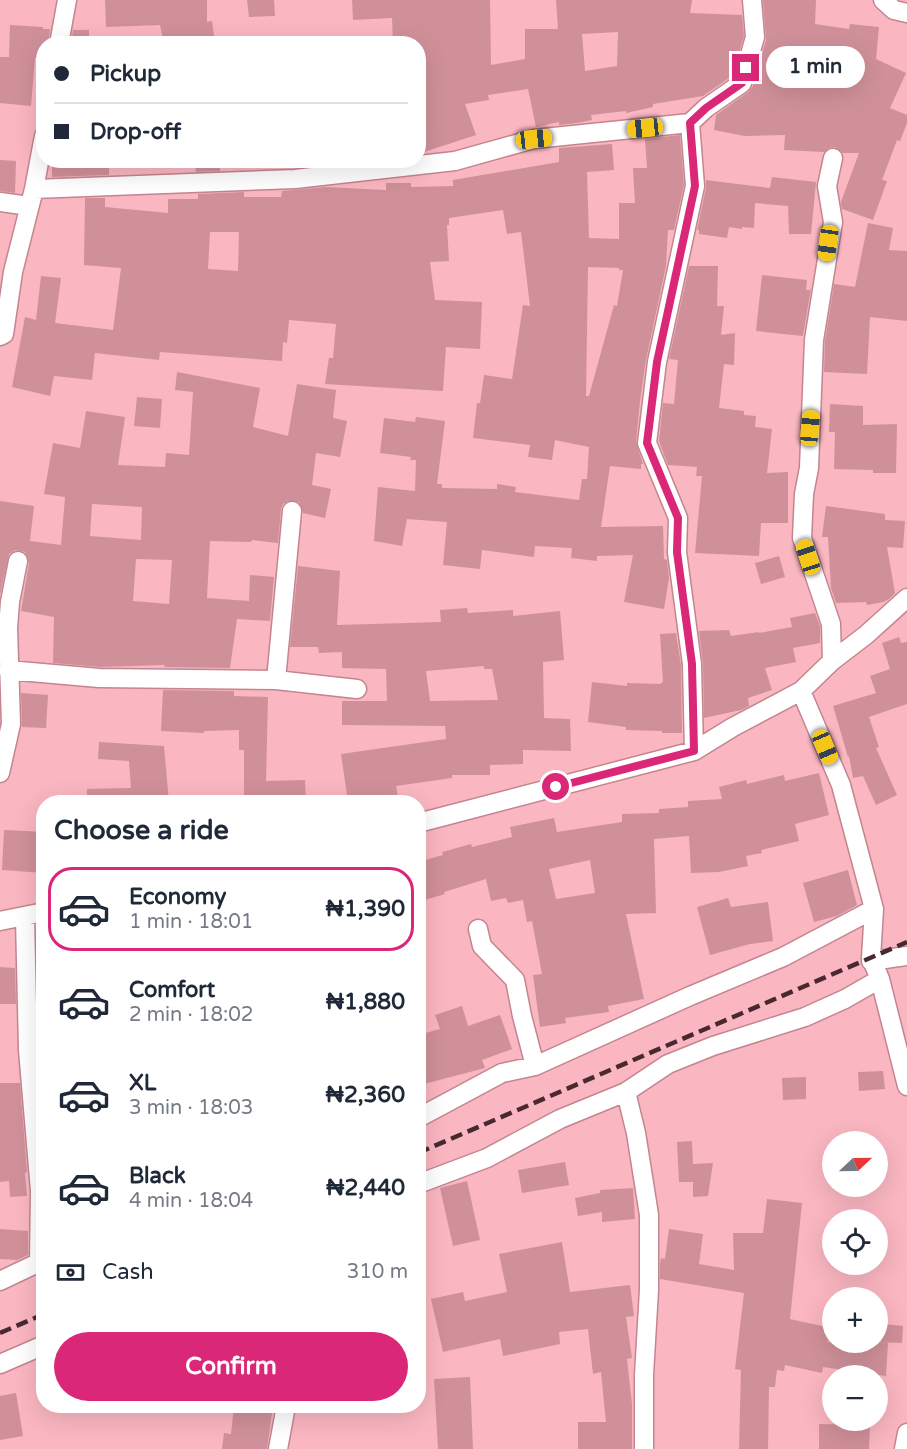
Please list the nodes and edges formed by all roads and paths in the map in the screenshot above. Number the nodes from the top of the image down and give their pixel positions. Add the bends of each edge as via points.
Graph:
1 (67, 0) edge
2 (752, 0) edge
3 (883, 0) edge
4 (907, 13) edge
5 (60, 36) edge
6 (690, 123) junction
7 (833, 158) dead end
8 (426, 163) edge
9 (38, 168) edge
10 (388, 168) edge
11 (32, 198) junction
12 (0, 202) edge
13 (0, 336) edge
14 (292, 511) dead end
15 (18, 561) dead end
16 (907, 598) edge
17 (832, 661) junction
18 (8, 670) junction
19 (276, 680) junction
20 (357, 689) dead end
21 (801, 691) junction
22 (694, 751) junction
23 (0, 773) edge
24 (426, 821) edge
25 (874, 909) junction
26 (36, 914) edge
27 (25, 916) junction
28 (0, 921) edge
29 (478, 929) dead end
30 (907, 956) edge
31 (872, 961) junction
32 (880, 979) junction
33 (535, 1066) junction
34 (907, 1086) edge
35 (626, 1092) junction
36 (426, 1114) edge
37 (36, 1144) edge
38 (426, 1181) edge
39 (36, 1263) edge
40 (0, 1281) edge
41 (36, 1348) edge
42 (0, 1364) edge
43 (285, 1413) edge
44 (907, 1433) edge
45 (278, 1449) edge
46 (644, 1449) edge
47 (904, 1449) edge

1 - 5 street
2 - 6 street via 755,37 742,83
3 - 4 street via 894,10
6 - 8 street via 534,139 455,160
6 - 22 street via 695,186 657,362 647,443 678,518 677,552 692,664
7 - 17 street via 827,186 833,222 814,340 802,538 831,624
9 - 11 street
10 - 11 street via 295,179
11 - 12 street
11 - 13 street via 13,272 4,334
14 - 19 street
15 - 18 street via 10,602
16 - 17 street
17 - 21 street
18 - 19 street via 99,678
18 - 23 street via 11,724
19 - 20 street
21 - 22 street
21 - 25 street via 841,785
22 - 24 street
25 - 31 street
25 - 33 street via 783,957
26 - 27 street
27 - 28 street
27 - 37 street via 28,1050
29 - 33 street via 482,946 514,980
30 - 31 street
31 - 32 street
32 - 34 street
32 - 35 street via 805,1017 668,1064
33 - 36 street via 502,1073
35 - 38 street via 560,1119 487,1158
35 - 46 street via 649,1215
39 - 40 street
41 - 42 street
43 - 45 street
44 - 47 street

